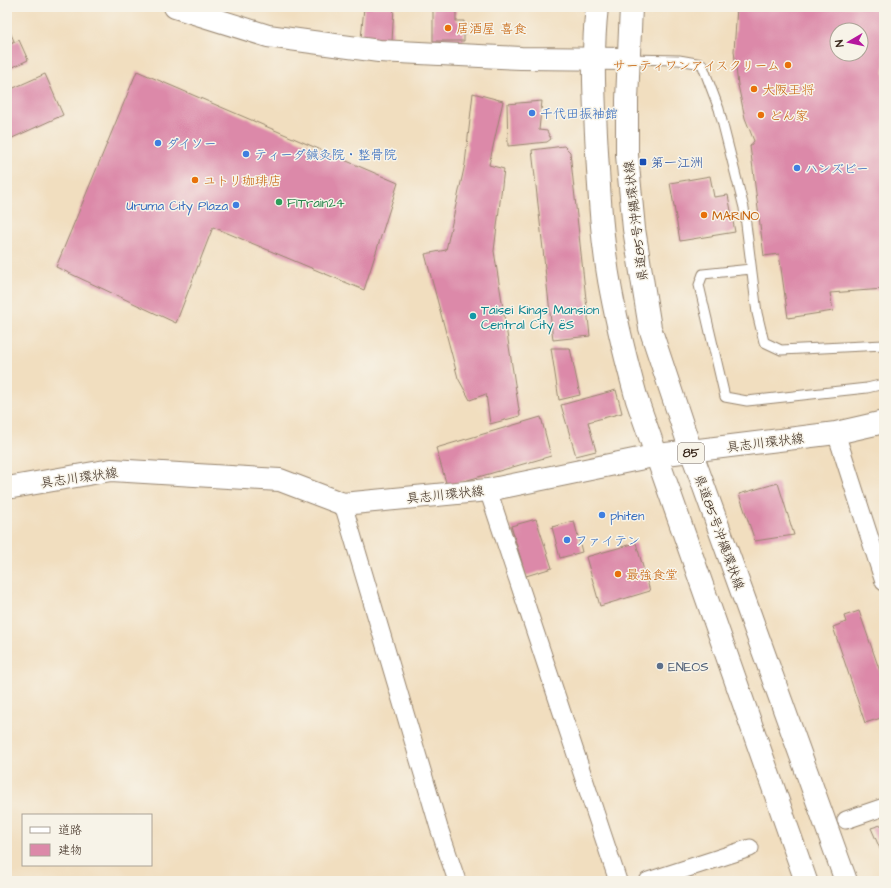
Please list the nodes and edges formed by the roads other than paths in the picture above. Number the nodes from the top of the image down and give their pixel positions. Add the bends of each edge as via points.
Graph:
1 (175, 7) edge
2 (597, 7) edge
3 (631, 7) edge
4 (595, 58) junction
5 (628, 59) junction
6 (751, 269) junction
7 (884, 345) edge
8 (884, 384) edge
9 (884, 422) edge
10 (836, 434) junction
11 (691, 451) junction
12 (658, 455) junction
13 (7, 488) edge
14 (488, 490) junction
15 (343, 504) junction
16 (884, 582) edge
17 (884, 807) edge
18 (846, 820) dead end
19 (750, 848) dead end
20 (457, 881) edge
21 (618, 881) edge
22 (648, 881) edge
23 (806, 881) edge
24 (846, 881) edge

1 - 4 main road via 268,36 379,51 521,58
2 - 4 main road, 85
3 - 5 main road, 県道85号沖縄環状線 / 85
4 - 5 main road
4 - 12 main road, 85 via 598,176 603,238 611,290 637,400
5 - 6 lane via 679,60 702,64 719,109 744,208
5 - 11 main road, 県道85号沖縄環状線 / 85 via 627,155 634,229 650,328
6 - 7 lane via 764,342 781,350
6 - 8 lane via 703,274 699,285 725,397 747,401
9 - 10 main road, 具志川環状線
10 - 11 main road, 具志川環状線
10 - 16 street
11 - 12 main road, 具志川環状線
11 - 24 main road, 県道85号沖縄環状線 / 85
12 - 14 main road, 具志川環状線
12 - 23 main road, 85
13 - 15 main road, 具志川環状線 via 111,470 280,480
14 - 15 main road, 具志川環状線
14 - 21 street
15 - 20 street via 436,820
17 - 18 street
19 - 22 street

